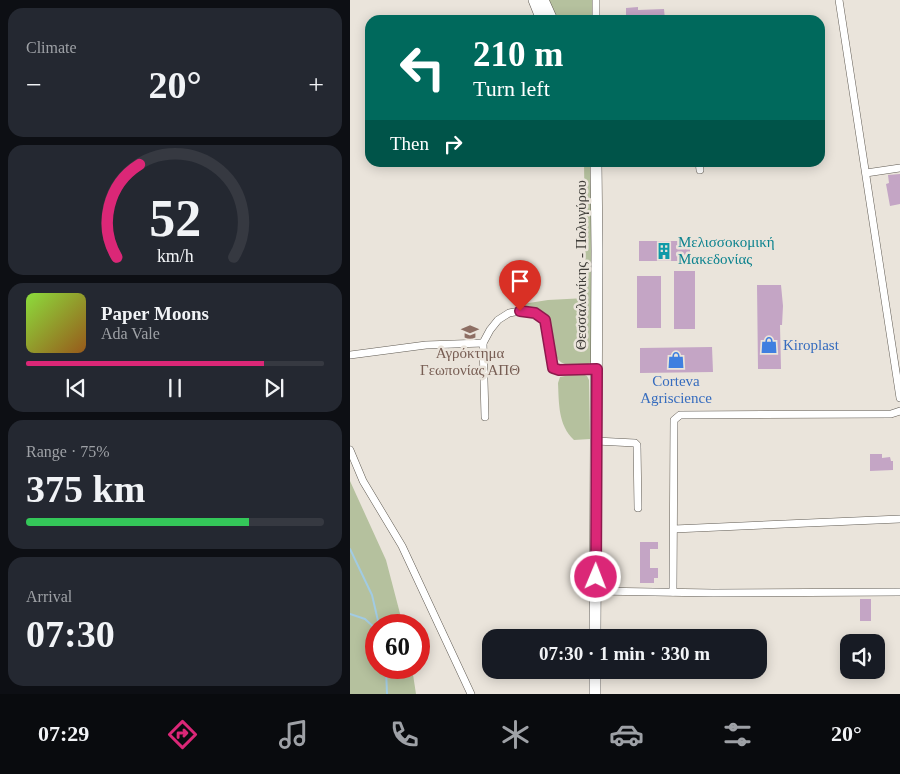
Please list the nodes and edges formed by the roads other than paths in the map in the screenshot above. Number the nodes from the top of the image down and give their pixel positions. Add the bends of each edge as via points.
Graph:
1 (534, 0) edge
2 (543, 0) edge
3 (596, 0) edge
4 (839, 0) edge
5 (540, 15) edge
6 (550, 15) edge
7 (596, 15) edge
8 (596, 167) edge
9 (900, 168) edge
10 (866, 173) junction
11 (483, 343) junction
12 (350, 355) edge
13 (597, 369) junction
14 (900, 398) edge
15 (900, 411) edge
16 (485, 417) dead end
17 (596, 441) junction
18 (350, 450) edge
19 (638, 508) dead end
20 (900, 519) edge
21 (674, 528) junction
22 (595, 591) junction
23 (673, 592) junction
24 (900, 592) edge
25 (595, 629) edge
26 (595, 679) edge
27 (471, 694) edge
28 (595, 694) edge

1 - 5 main road
2 - 6 main road
3 - 7 street
4 - 10 street
8 - 13 main road, Θεσσαλονίκης - Πολυγύρου
9 - 10 street
10 - 14 street
11 - 12 street via 426,345
11 - 13 street via 498,320 509,313 535,313 545,320 553,368
11 - 16 street
13 - 17 main road, Θεσσαλονίκης - Πολυγύρου
15 - 21 street via 891,414 680,415 674,420
17 - 19 street via 632,442 637,446
17 - 22 main road, Θεσσαλονίκης - Πολυγύρου
18 - 27 street via 363,481 402,546
20 - 21 street
21 - 23 street
22 - 23 street
22 - 25 main road, Θεσσαλονίκης - Πολυγύρου
23 - 24 street
26 - 28 main road

